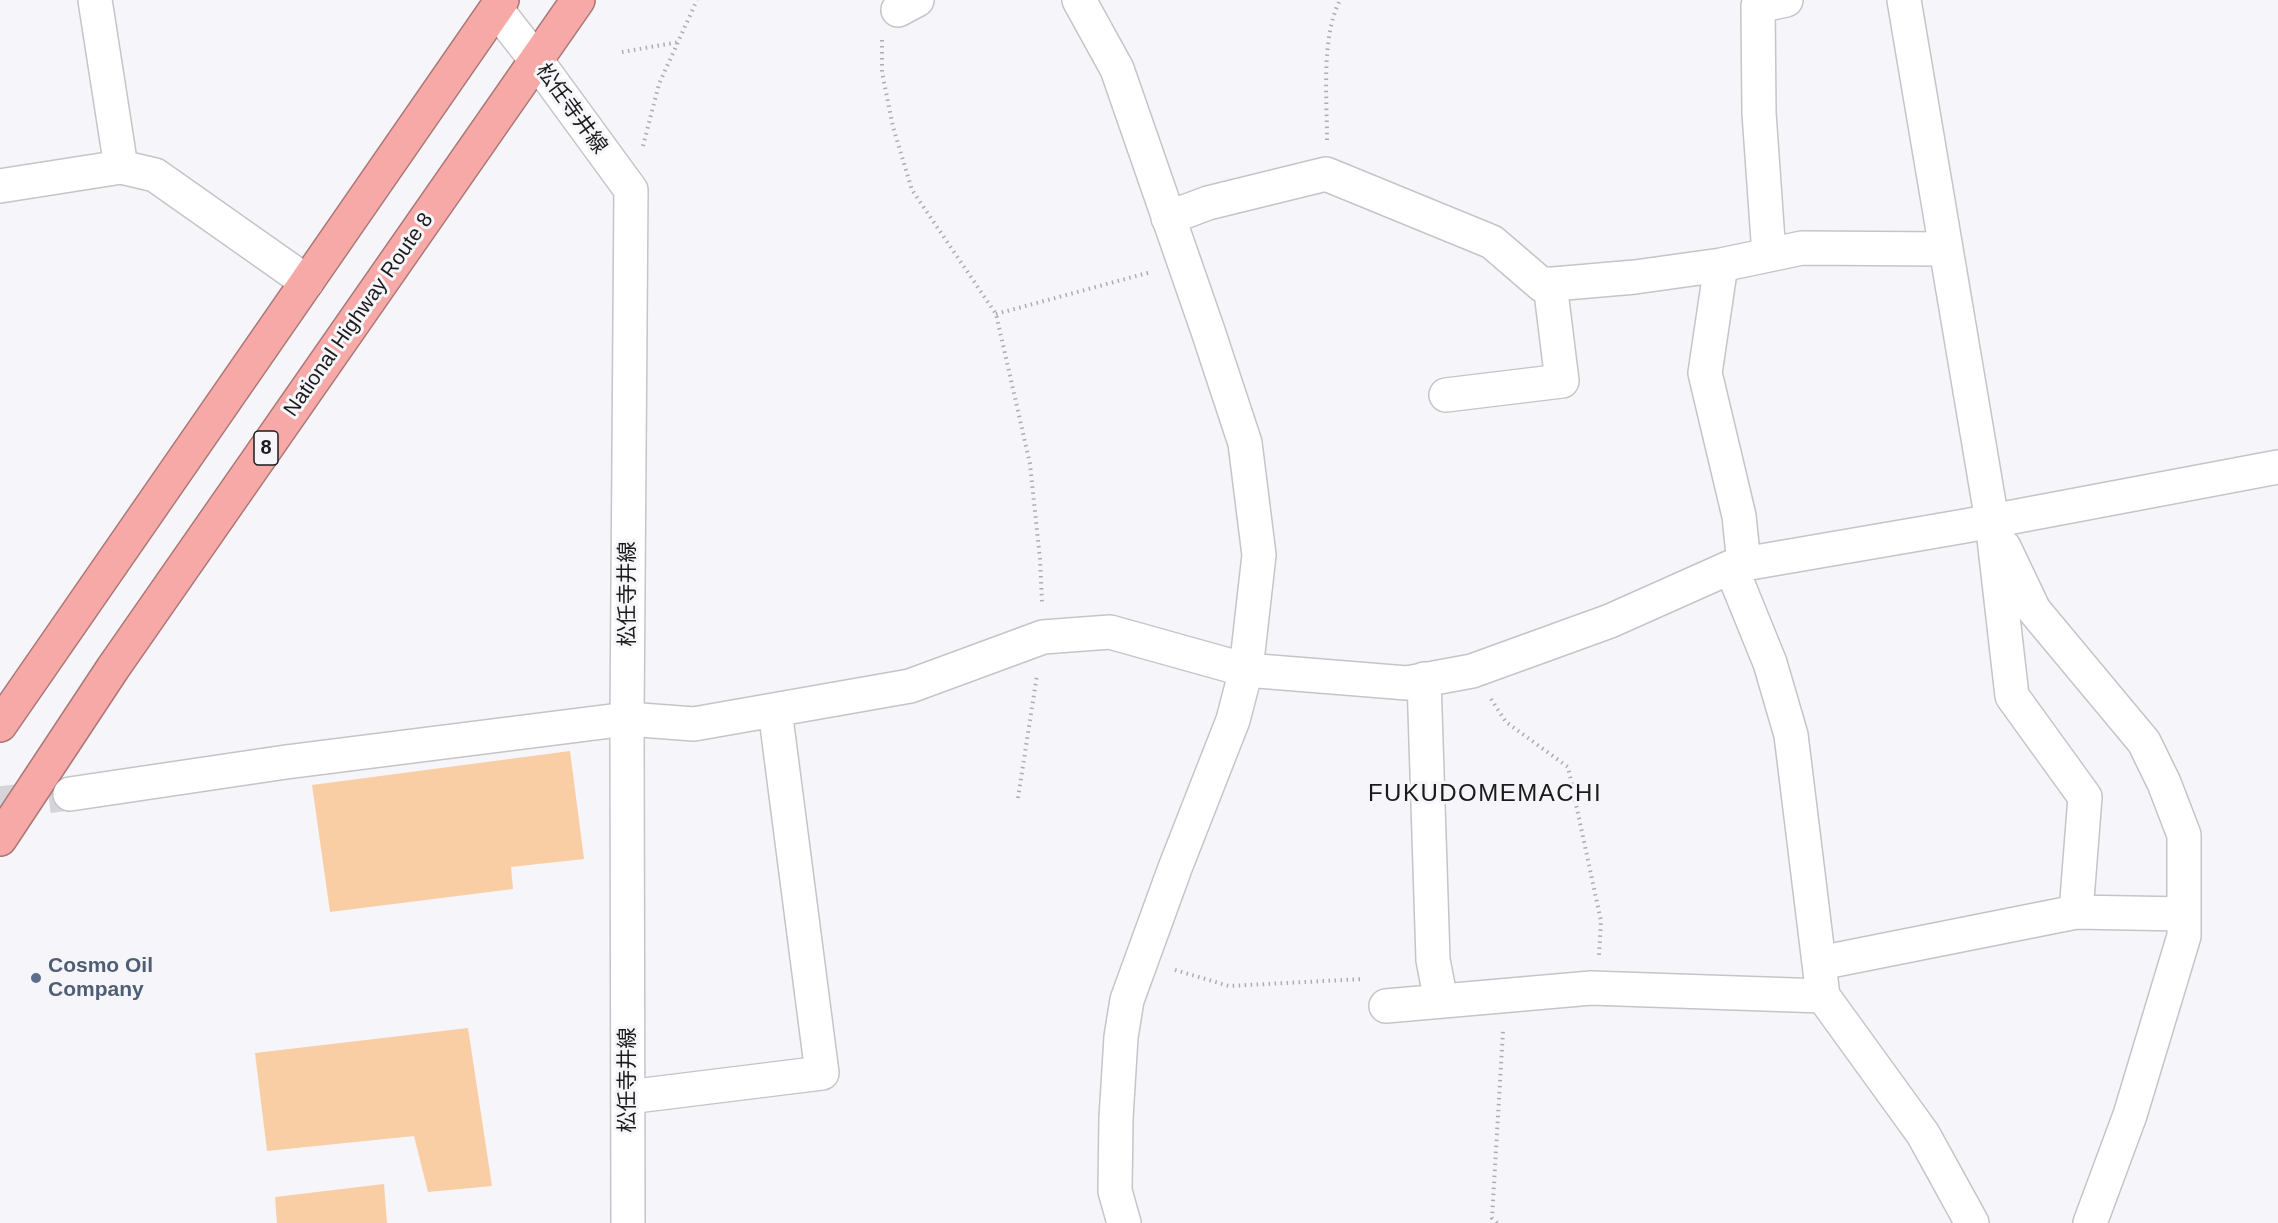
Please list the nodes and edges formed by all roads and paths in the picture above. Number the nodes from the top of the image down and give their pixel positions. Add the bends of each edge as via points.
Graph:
1 (95, 0) edge
2 (578, 0) edge
3 (698, 0) edge
4 (1079, 0) edge
5 (1340, 0) edge
6 (1786, 0) edge
7 (1904, 0) edge
8 (499, 5) edge
9 (907, 5) edge
10 (679, 42) junction
11 (622, 52) dead end
12 (536, 60) junction
13 (121, 167) junction
14 (1326, 174) junction
15 (0, 186) edge
16 (631, 190) junction
17 (1168, 218) junction
18 (1944, 249) junction
19 (1769, 255) junction
20 (1185, 263) junction
21 (1721, 265) junction
22 (307, 282) junction
23 (1550, 284) junction
24 (996, 314) junction
25 (1446, 395) dead end
26 (2278, 467) edge
27 (1992, 520) junction
28 (1738, 566) junction
29 (1043, 637) junction
30 (1246, 670) junction
31 (1472, 671) junction
32 (1424, 679) junction
33 (775, 710) junction
34 (627, 719) junction
35 (0, 725) edge
36 (70, 794) tunnel mouth
37 (1018, 798) dead end
38 (0, 839) edge
39 (2076, 912) junction
40 (2184, 914) junction
41 (1142, 961) junction
42 (1820, 963) junction
43 (1366, 979) dead end
44 (1597, 988) junction
45 (1505, 996) junction
46 (1823, 996) junction
47 (1441, 1001) junction
48 (1386, 1006) dead end
49 (628, 1096) junction
50 (628, 1223) edge
51 (1124, 1223) edge
52 (1497, 1223) edge
53 (1972, 1223) edge
54 (2090, 1223) edge

1 - 13 street
2 - 12 highway, National Highway Route 8 / 8
3 - 10 path
4 - 17 street via 1118,69
5 - 14 path via 1334,11 1328,49
6 - 19 street via 1758,6 1759,113
7 - 18 street
8 - 12 street, 松任寺井線
8 - 22 highway
9 - 24 path via 882,29 882,72 893,127 912,190
10 - 11 path
10 - 16 path via 659,84
12 - 16 street, 松任寺井線
12 - 38 highway, National Highway Route 8 / 8 via 120,658
13 - 15 street
13 - 22 street via 154,175
14 - 17 street via 1208,203
14 - 23 street via 1492,242 1542,285
16 - 34 street, 松任寺井線
17 - 20 street
18 - 19 street via 1802,248
18 - 27 street
19 - 21 street
20 - 24 path
20 - 30 street via 1245,442 1259,555
21 - 23 street
21 - 28 street via 1705,373 1739,516
22 - 35 highway
23 - 25 street via 1562,381
24 - 29 path via 1030,464
26 - 27 street
27 - 28 street
27 - 39 street via 2012,696 2085,797
27 - 40 street via 2034,610 2149,752 2184,835
28 - 31 street via 1610,621
28 - 42 street via 1791,735
29 - 30 street via 1110,632
29 - 33 street via 910,686
29 - 37 path
30 - 32 street via 1407,683
30 - 41 street via 1233,720
31 - 32 street
31 - 44 path via 1506,722 1568,767 1601,921
32 - 47 street via 1433,960
33 - 34 street via 694,724
33 - 49 street via 822,1073
34 - 36 street
34 - 49 street, 松任寺井線
39 - 40 street
39 - 42 street
40 - 54 street via 2184,936 2130,1115
41 - 43 path via 1229,986
41 - 51 street via 1127,1000 1121,1037 1115,1191
42 - 46 street
44 - 45 street
44 - 46 street
45 - 47 street
45 - 52 path via 1492,1218
46 - 53 street via 1923,1134
47 - 48 street
49 - 50 street, 松任寺井線

